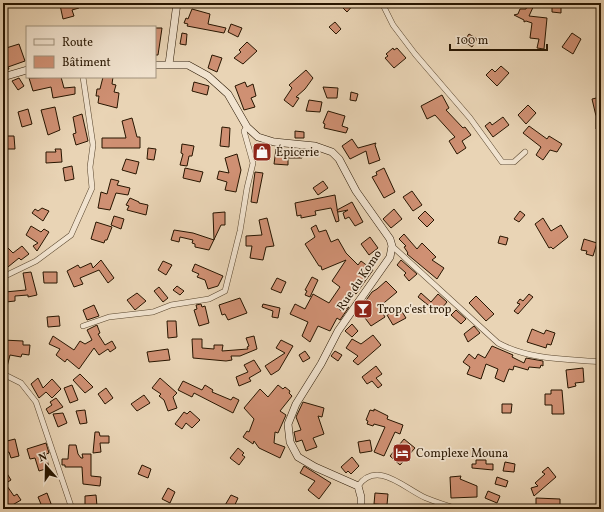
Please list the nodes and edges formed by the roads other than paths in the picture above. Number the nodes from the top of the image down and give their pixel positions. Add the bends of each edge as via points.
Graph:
1 (177, 3) edge
2 (382, 3) edge
3 (169, 64) junction
4 (156, 65) edge
5 (26, 70) edge
6 (3, 77) edge
7 (83, 78) edge
8 (247, 128) junction
9 (525, 152) dead end
10 (392, 246) junction
11 (3, 277) edge
12 (83, 326) dead end
13 (601, 362) edge
14 (3, 374) edge
15 (358, 486) junction
16 (72, 509) edge
17 (361, 509) edge
18 (458, 509) edge

1 - 3 street
2 - 9 street via 393,25 441,82 502,162 514,162
3 - 4 street, Rue du Komo
3 - 8 street, Rue du Komo via 193,67 216,81 231,98
5 - 6 street
7 - 11 street via 93,144 90,166 92,188 71,236 20,271
8 - 10 street, Rue du Komo via 266,140 316,146 327,149 336,156 356,191 389,236
8 - 12 street via 244,131 253,163 225,291 209,299 171,305 153,312 109,317
10 - 13 street via 498,343 508,348 551,358
10 - 15 street, Rue du Komo via 390,257 338,331 322,364 296,404 288,424 290,442 298,457 314,467
14 - 16 street via 21,383 36,402
15 - 17 street
15 - 18 street via 370,476 382,476 398,481 426,498

